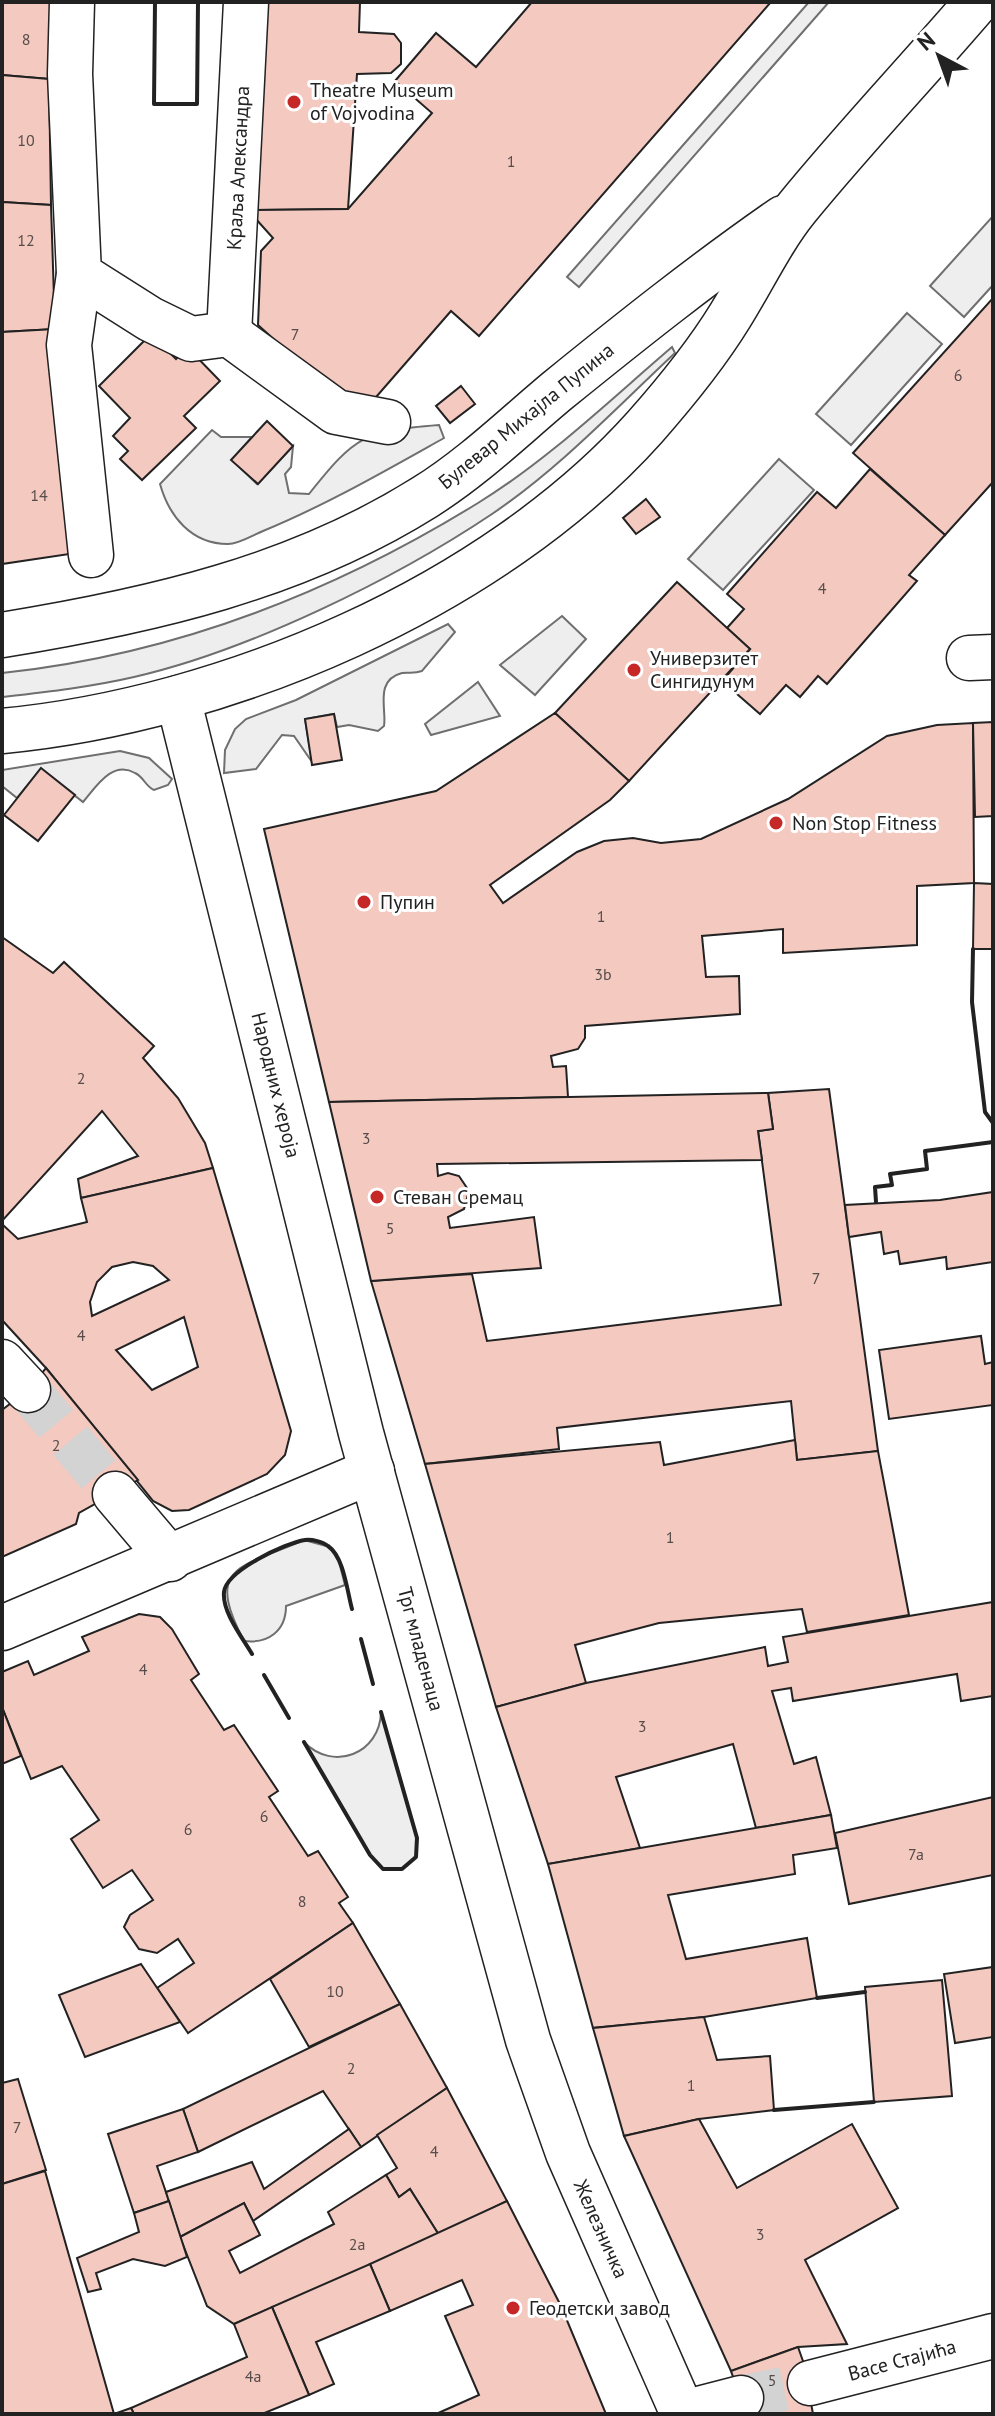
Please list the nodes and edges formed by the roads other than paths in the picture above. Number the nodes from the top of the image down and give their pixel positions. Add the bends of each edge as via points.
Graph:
1 (72, 2) edge
2 (246, 2) edge
3 (977, 2) edge
4 (795, 210) junction
5 (79, 274) junction
6 (229, 334) junction
7 (388, 422) dead end
8 (91, 555) dead end
9 (2, 635) edge
10 (178, 698) junction
11 (2, 731) edge
12 (372, 1471) junction
13 (115, 1494) tunnel mouth
14 (170, 1559) junction
15 (2, 1628) edge
16 (528, 2040) joint
17 (993, 2336) edge
18 (810, 2383) tunnel mouth
19 (741, 2398) tunnel mouth
20 (683, 2414) edge

1 - 5 street
2 - 6 street, Краља Александра
3 - 4 street, Булевар Михајла Пупина
4 - 9 street, Булевар Михајла Пупина via 670,300 478,458 365,531 273,572 177,603
4 - 10 street, Булевар Михајла Пупина via 728,321 674,393 582,490 421,600 265,671
5 - 6 street via 191,339
5 - 8 street via 69,345
6 - 7 street via 336,412
10 - 11 street, Булевар Михајла Пупина
10 - 12 street, Народних хероја
12 - 14 street
12 - 16 street, Трг младенаца
13 - 14 street
14 - 15 street
16 - 20 street, Железничка via 568,2153
17 - 18 street, Васе Стајића
19 - 20 street

